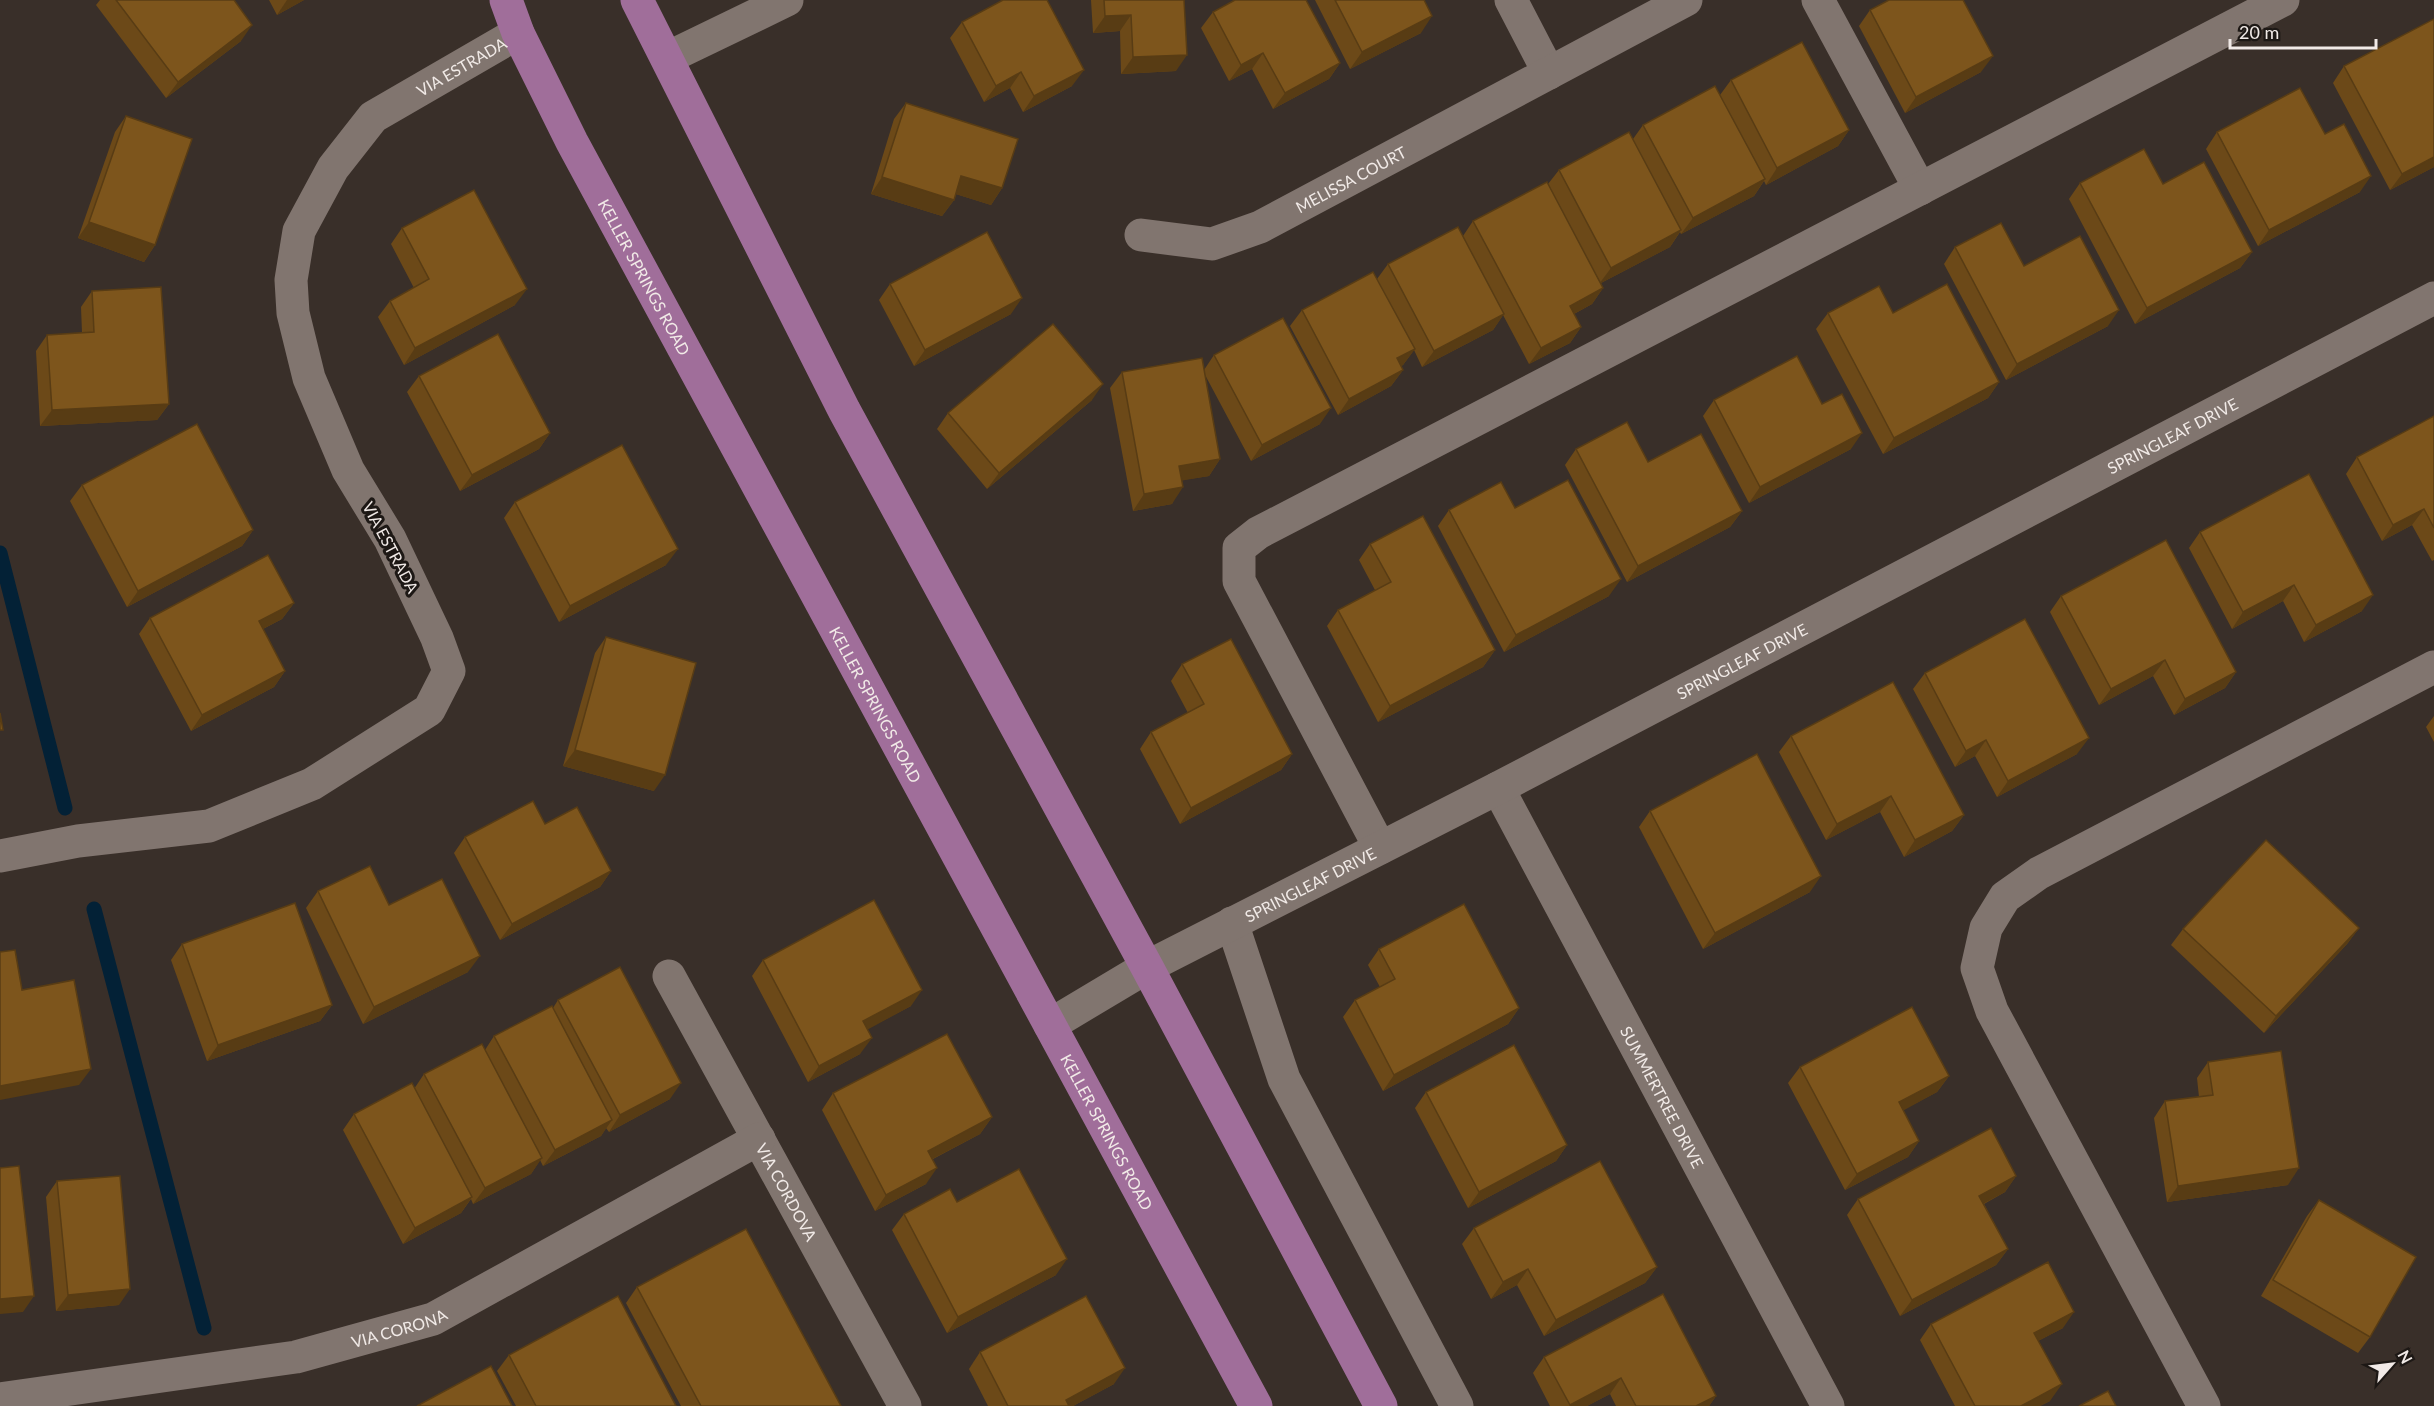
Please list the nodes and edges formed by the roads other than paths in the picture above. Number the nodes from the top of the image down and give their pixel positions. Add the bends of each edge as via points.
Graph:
1 (506, 0) edge
2 (638, 0) edge
3 (787, 0) edge
4 (1511, 0) edge
5 (1686, 0) edge
6 (1818, 0) edge
7 (2283, 0) edge
8 (518, 33) junction
9 (667, 57) junction
10 (1549, 73) junction
11 (1920, 189) junction
12 (1141, 235) dead end
13 (2434, 298) edge
14 (2434, 667) edge
15 (1498, 788) junction
16 (1380, 848) junction
17 (0, 856) edge
18 (1232, 923) junction
19 (1147, 967) junction
20 (669, 976) dead end
21 (1050, 1024) junction
22 (759, 1139) junction
23 (0, 1399) edge
24 (905, 1406) edge
25 (1256, 1406) edge
26 (1381, 1406) edge
27 (1457, 1406) edge
28 (1828, 1406) edge
29 (2204, 1406) edge

1 - 8 main road, KELLER SPRINGS ROAD
2 - 9 main road
3 - 9 street
4 - 10 street
5 - 10 street, MELISSA COURT
6 - 11 street
7 - 11 street
8 - 17 street, VIA ESTRADA via 374,117 333,168 299,231 291,280 293,313 309,378 348,470 390,539 449,671 429,710 312,784 209,826 78,841
8 - 21 main road, KELLER SPRINGS ROAD via 578,153
9 - 19 main road via 844,410
10 - 12 street, MELISSA COURT via 1260,227 1212,244
11 - 16 street via 1258,533 1239,548 1239,581
13 - 15 street, SPRINGLEAF DRIVE
14 - 29 street via 2039,873 2005,897 1986,928 1977,968 1992,1011
15 - 16 street, SPRINGLEAF DRIVE
15 - 28 street, SUMMERTREE DRIVE
16 - 18 street, SPRINGLEAF DRIVE
18 - 19 street, SPRINGLEAF DRIVE
18 - 27 street via 1284,1079
19 - 21 street, SPRINGLEAF DRIVE
19 - 26 main road
20 - 22 street, VIA CORDOVA
21 - 25 main road, KELLER SPRINGS ROAD
22 - 23 street, VIA CORONA via 433,1319 296,1357
22 - 24 street, VIA CORDOVA

